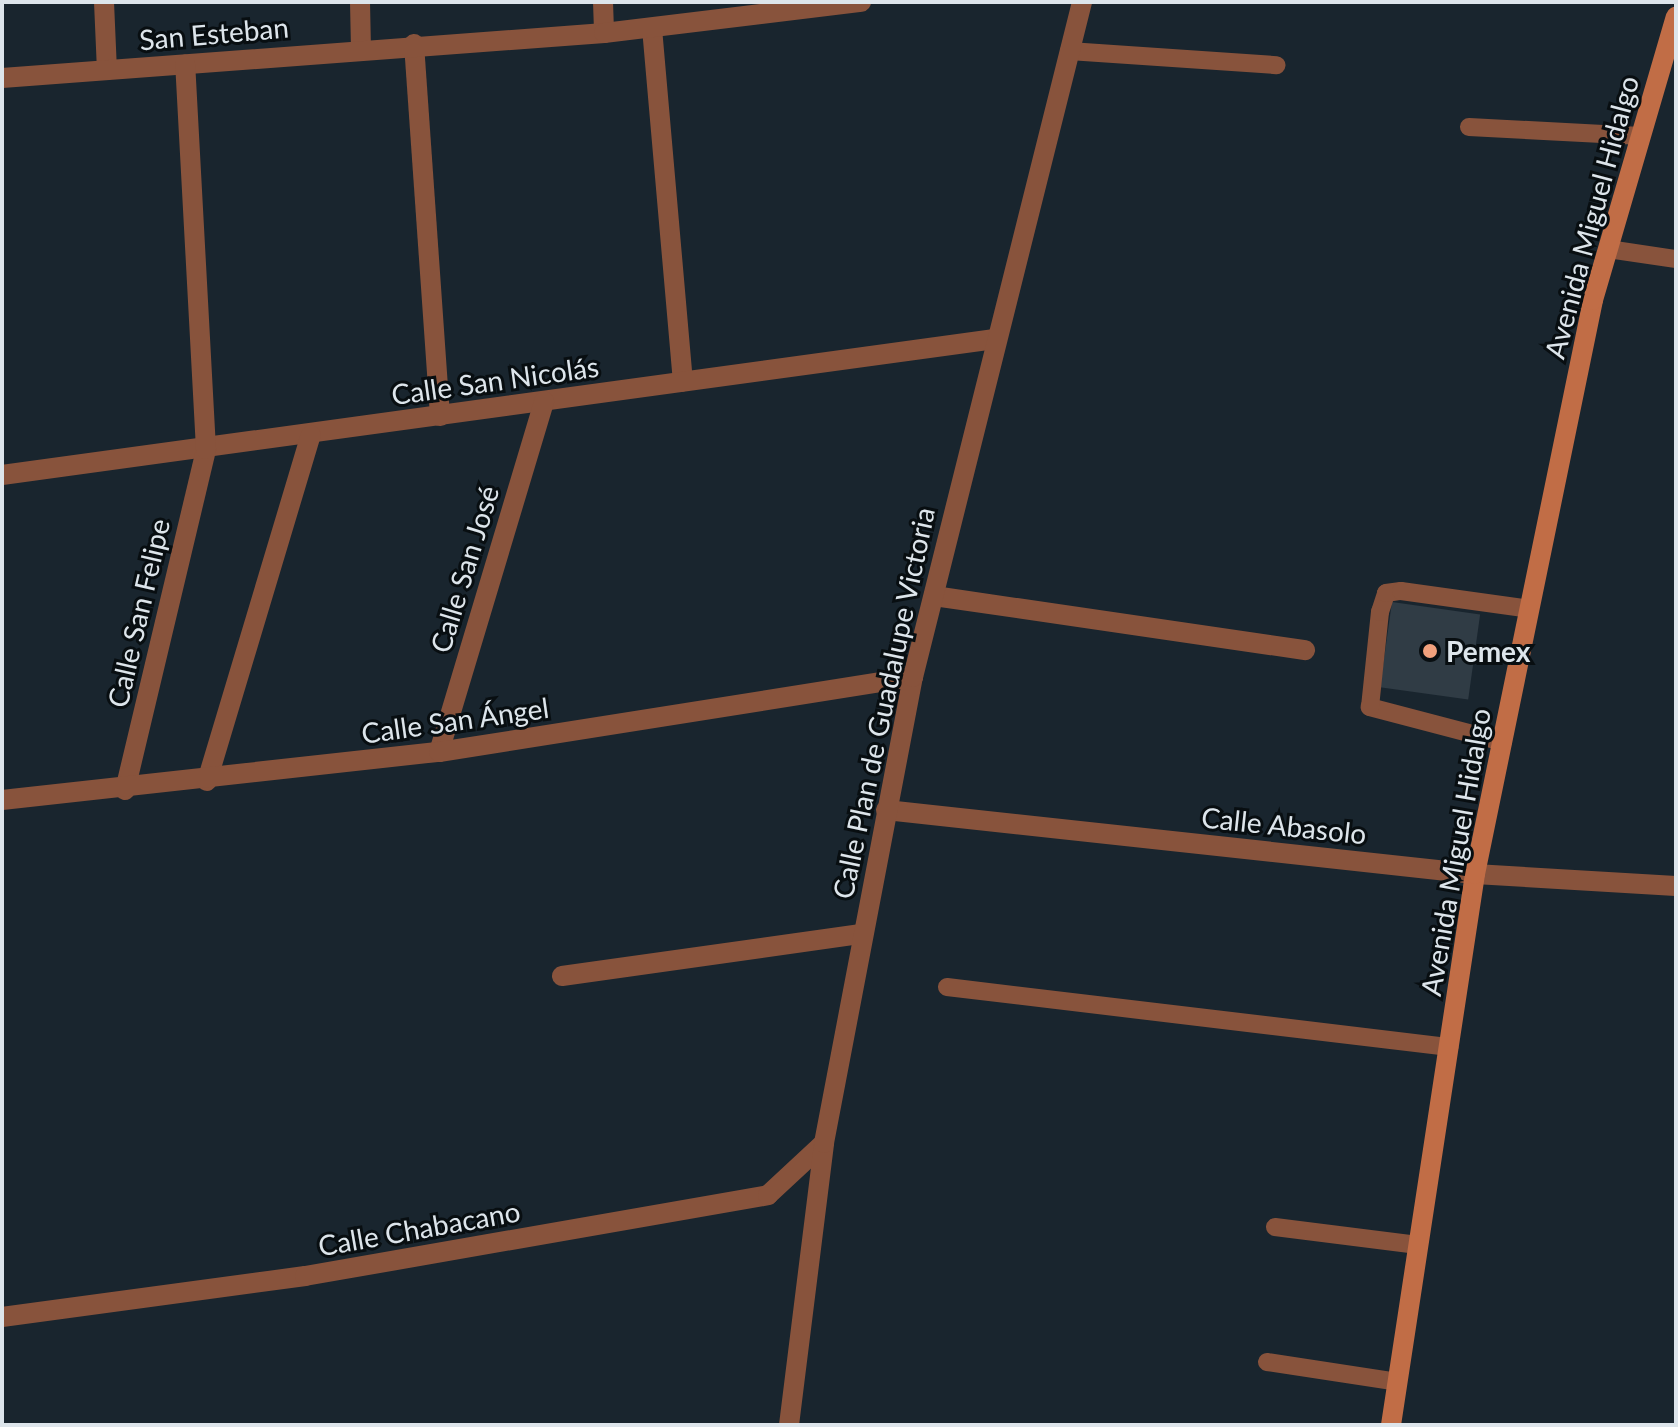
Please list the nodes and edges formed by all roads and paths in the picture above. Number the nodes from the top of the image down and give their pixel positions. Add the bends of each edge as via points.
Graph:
1 (104, 2) edge
2 (360, 2) edge
3 (603, 2) edge
4 (858, 2) edge
5 (1082, 2) edge
6 (1676, 17) edge
7 (652, 28) junction
8 (604, 33) junction
9 (414, 44) junction
10 (361, 49) junction
11 (1069, 51) junction
12 (185, 65) junction
13 (1277, 65) dead end
14 (107, 70) junction
15 (2, 78) edge
16 (1469, 127) dead end
17 (1641, 136) junction
18 (1608, 249) junction
19 (1676, 259) edge
20 (995, 339) junction
21 (683, 382) junction
22 (544, 401) junction
23 (440, 416) junction
24 (311, 435) junction
25 (206, 449) junction
26 (2, 475) edge
27 (934, 596) junction
28 (1530, 609) junction
29 (1305, 650) dead end
30 (913, 677) junction
31 (1503, 742) junction
32 (439, 752) junction
33 (207, 781) junction
34 (125, 790) junction
35 (2, 800) edge
36 (886, 810) junction
37 (1475, 874) junction
38 (1676, 886) edge
39 (861, 934) junction
40 (562, 976) dead end
41 (947, 987) dead end
42 (1449, 1047) junction
43 (824, 1143) junction
44 (1275, 1227) dead end
45 (1418, 1245) junction
46 (2, 1317) edge
47 (1267, 1362) dead end
48 (1397, 1382) junction
49 (789, 1425) edge
50 (1391, 1425) edge

1 - 14 street
2 - 10 street
3 - 8 street
4 - 7 street, San Esteban
5 - 11 street, Calle Plan de Guadalupe Victoria
6 - 17 main road, Avenida Miguel Hidalgo
7 - 8 street, San Esteban
7 - 21 street
8 - 9 street, San Esteban
9 - 10 street, San Esteban
9 - 23 street
10 - 12 street, San Esteban
11 - 13 lane
11 - 20 street, Calle Plan de Guadalupe Victoria
12 - 14 street, San Esteban
12 - 25 street, Calle San Felipe
14 - 15 street, San Esteban
16 - 17 lane
17 - 18 main road, Avenida Miguel Hidalgo
18 - 19 lane
18 - 28 main road, Avenida Miguel Hidalgo
20 - 21 street, Calle San Nicolás
20 - 27 street, Calle Plan de Guadalupe Victoria
21 - 22 street, Calle San Nicolás
22 - 23 street, Calle San Nicolás
22 - 32 street, Calle San José
23 - 24 street, Calle San Nicolás
24 - 25 street, Calle San Nicolás
24 - 33 street
25 - 26 street, Calle San Nicolás
25 - 34 street, Calle San Felipe
27 - 29 street
27 - 30 street, Calle Plan de Guadalupe Victoria
28 - 31 main road, Avenida Miguel Hidalgo
28 - 31 lane via 1401,591 1386,593 1380,612 1370,707
30 - 32 street, Calle San Ángel
30 - 36 street, Calle Plan de Guadalupe Victoria
31 - 37 main road, Avenida Miguel Hidalgo
32 - 33 street, Calle San Ángel
33 - 34 street, Calle San Ángel
34 - 35 street, Calle San Ángel
36 - 37 street, Calle Abasolo
36 - 39 street, Calle Plan de Guadalupe Victoria
37 - 38 street, Calle Abasolo
37 - 42 main road, Avenida Miguel Hidalgo
39 - 40 street
39 - 43 street, Calle Plan de Guadalupe Victoria
41 - 42 lane
42 - 45 main road, Avenida Miguel Hidalgo
43 - 46 street, Calle Chabacano via 768,1195 305,1276
43 - 49 street, Calle Plan de Guadalupe Victoria
44 - 45 lane
45 - 48 main road, Avenida Miguel Hidalgo
47 - 48 lane
48 - 50 main road, Avenida Miguel Hidalgo

